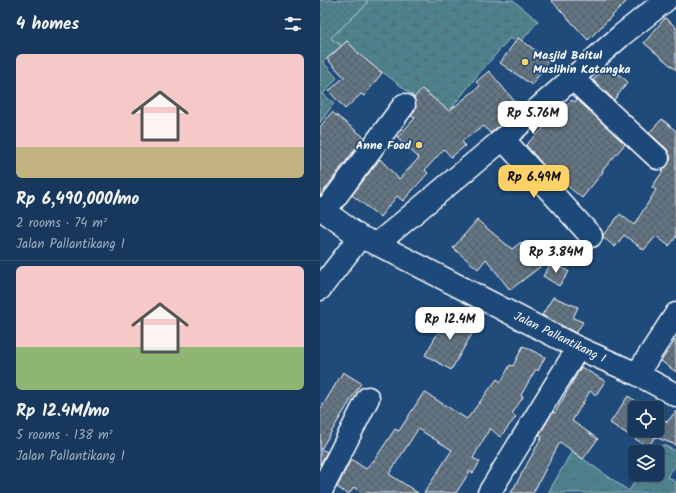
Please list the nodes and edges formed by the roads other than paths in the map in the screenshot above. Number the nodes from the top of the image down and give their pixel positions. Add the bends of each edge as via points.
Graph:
1 (666, 0) edge
2 (572, 78) junction
3 (404, 105) dead end
4 (503, 139) junction
5 (658, 158) dead end
6 (322, 209) edge
7 (591, 236) dead end
8 (369, 240) junction
9 (320, 289) edge
10 (676, 314) edge
11 (578, 348) junction
12 (637, 374) junction
13 (676, 395) edge
14 (368, 398) dead end
15 (329, 490) edge
16 (489, 493) edge

1 - 2 street
2 - 4 street
2 - 5 street
3 - 6 street
4 - 7 street
4 - 8 street
6 - 8 street, Jalan Pallantikang I
8 - 9 street
8 - 11 street, Jalan Pallantikang I
10 - 12 street
11 - 12 street, Jalan Pallantikang I
11 - 16 street
12 - 13 street, Jalan Pallantikang I
14 - 15 street

